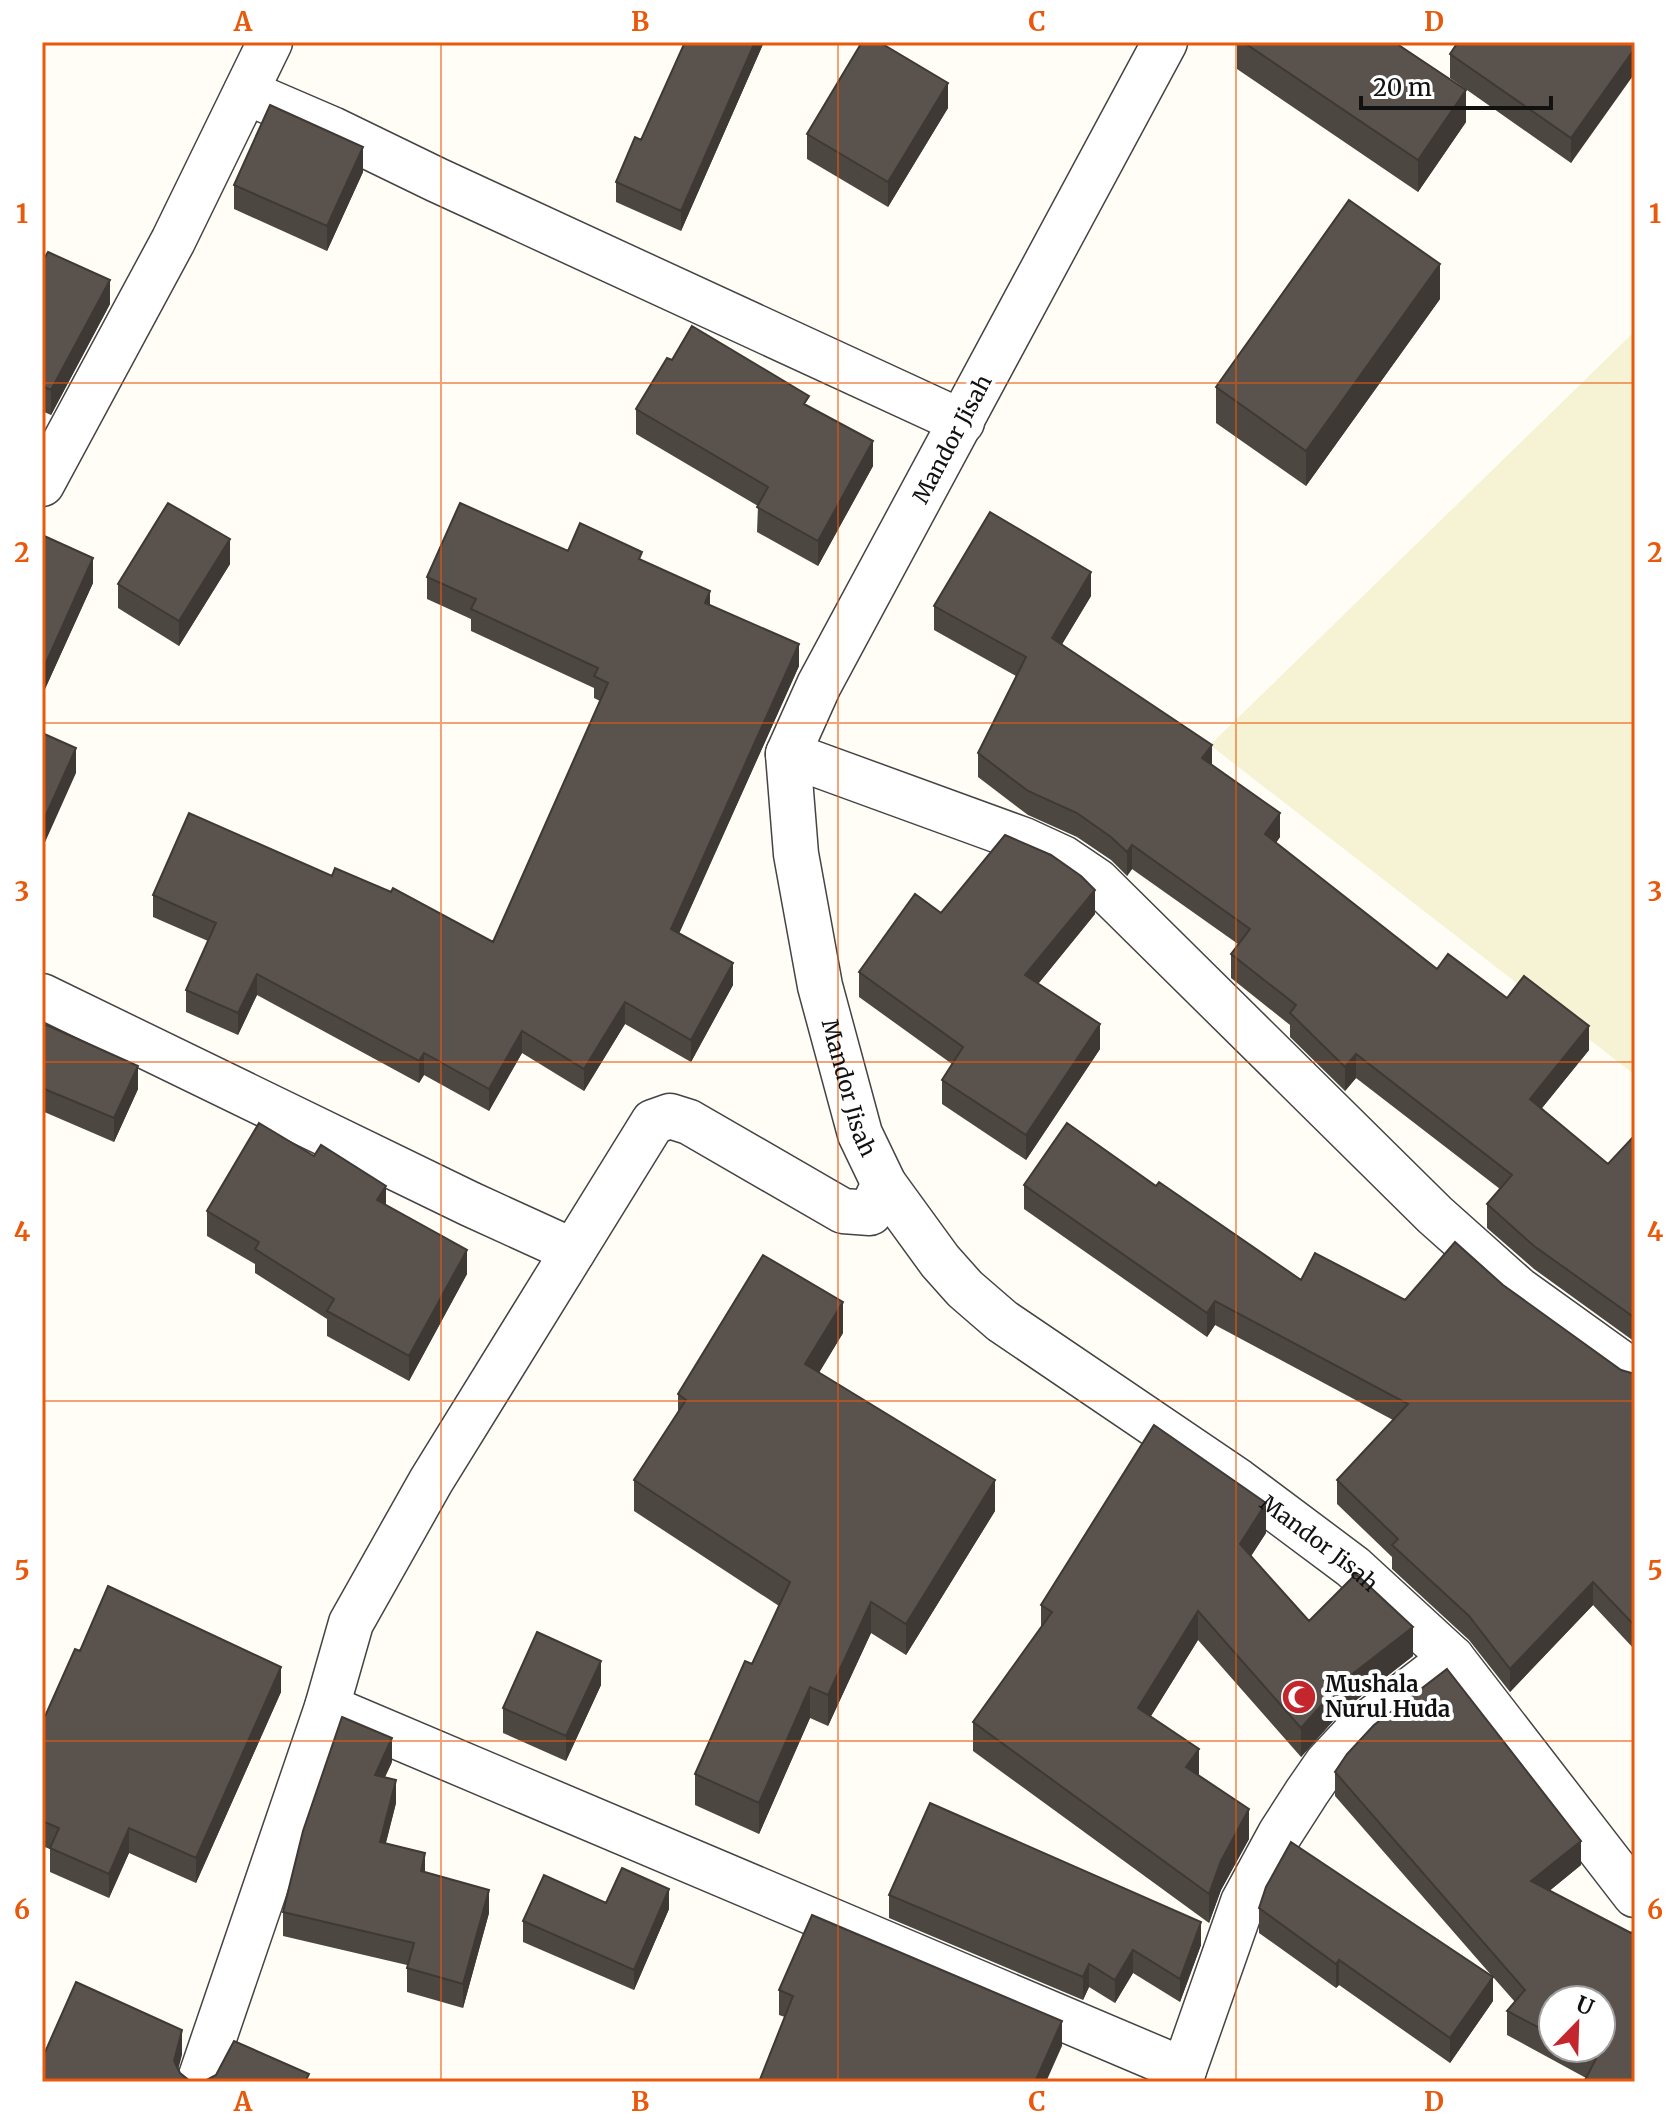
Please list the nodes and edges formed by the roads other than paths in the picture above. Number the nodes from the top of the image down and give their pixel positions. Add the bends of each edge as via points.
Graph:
1 (270, 42) edge
2 (1165, 42) edge
3 (246, 92) junction
4 (962, 422) junction
5 (42, 484) edge
6 (788, 754) junction
7 (42, 996) edge
8 (884, 1184) junction
9 (573, 1251) junction
10 (1635, 1373) edge
11 (1452, 1658) junction
12 (327, 1707) junction
13 (1635, 1895) edge
14 (1180, 2076) edge
15 (199, 2082) edge

1 - 3 street
2 - 4 street, Mandor Jisah
3 - 4 street
3 - 5 street via 173,241
4 - 6 street, Mandor Jisah via 819,685
6 - 8 street, Mandor Jisah via 796,854 820,986 860,1134
6 - 10 street via 1013,835 1078,867 1435,1215 1518,1289
7 - 9 street
8 - 9 street via 870,1213 843,1211 670,1116 653,1122
8 - 11 street, Mandor Jisah via 940,1261 1002,1321 1238,1481 1353,1567
9 - 12 street via 431,1481 351,1623
11 - 13 street, Mandor Jisah
11 - 14 street via 1357,1731 1307,1792 1243,1902
12 - 14 street
12 - 15 street

